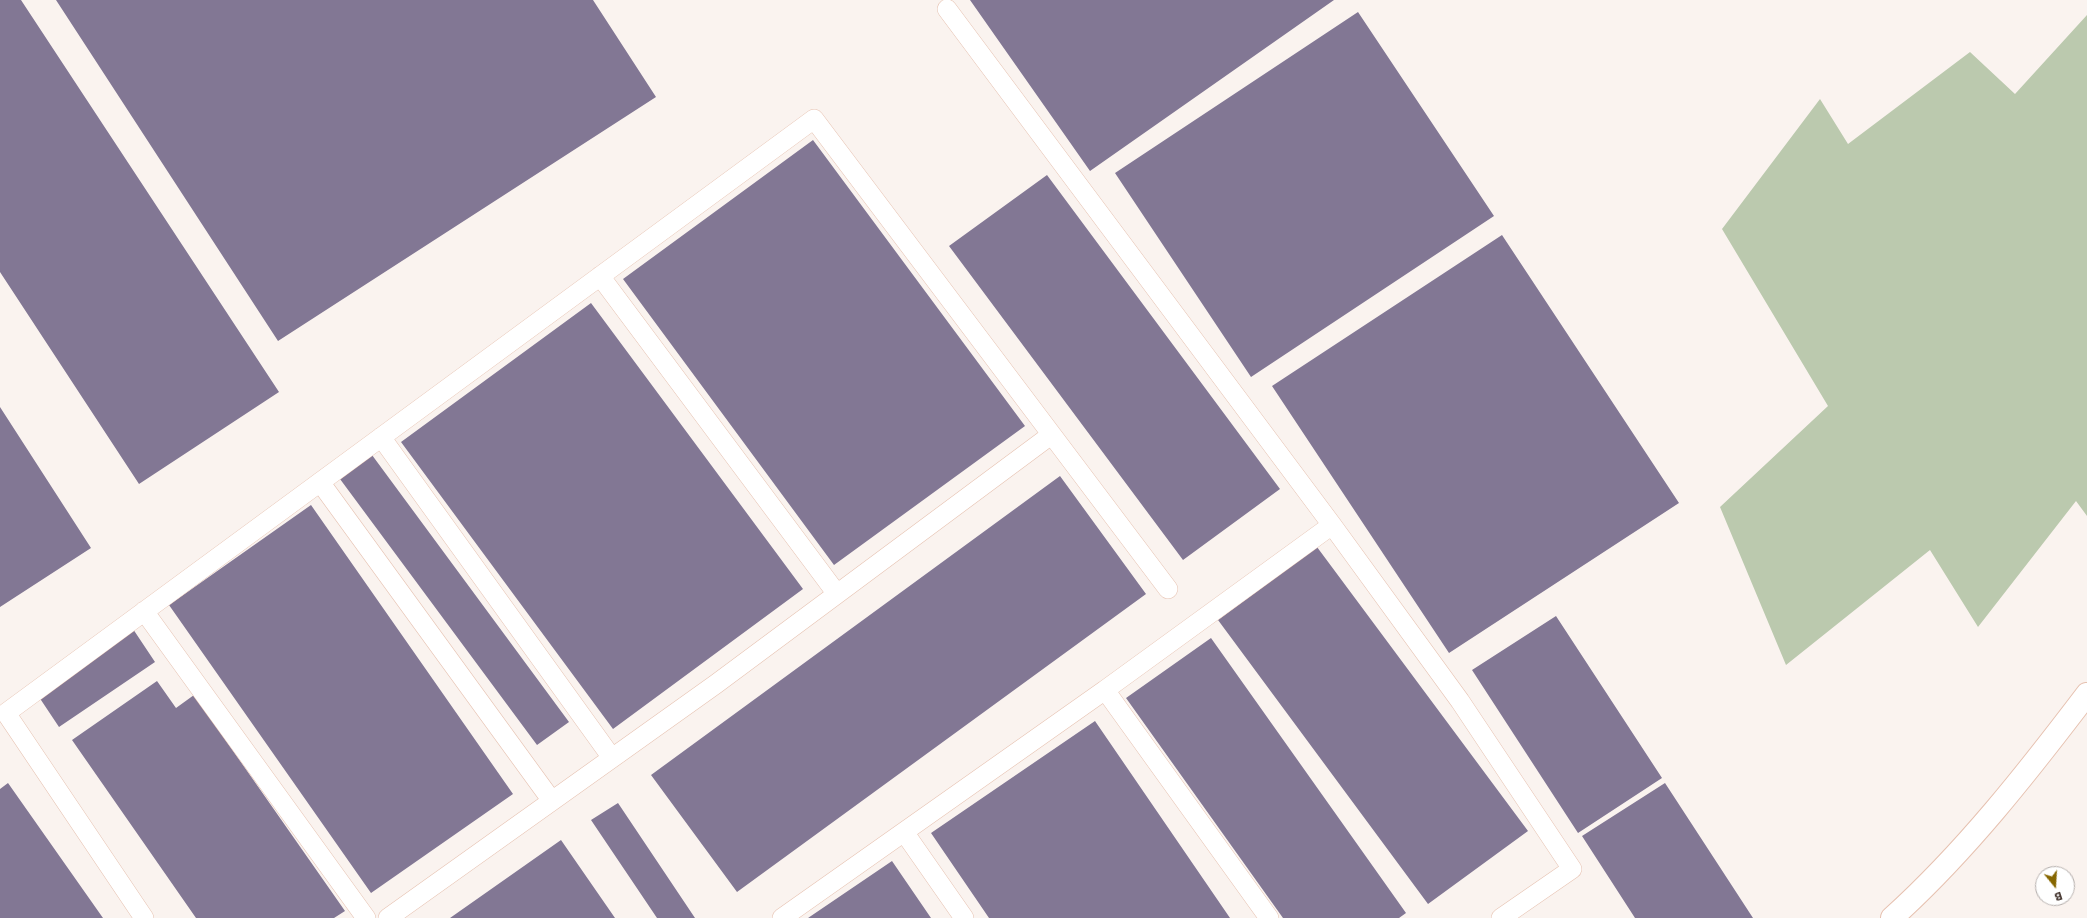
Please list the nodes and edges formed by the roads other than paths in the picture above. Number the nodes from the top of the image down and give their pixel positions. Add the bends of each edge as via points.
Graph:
1 (947, 9) dead end
2 (600, 276) junction
3 (1051, 435) junction
4 (381, 437) junction
5 (320, 482) junction
6 (1332, 525) junction
7 (1168, 589) dead end
8 (837, 594) junction
9 (144, 611) junction
10 (1105, 690) junction
11 (2087, 694) edge
12 (612, 758) junction
13 (552, 801) junction
14 (904, 832) junction
15 (144, 918) edge
16 (366, 918) edge
17 (388, 918) edge
18 (782, 918) edge
19 (964, 918) edge
20 (1269, 918) edge
21 (1501, 918) edge
22 (1892, 918) edge

1 - 6 lane
2 - 3 lane via 814,119
2 - 4 lane
2 - 8 lane
3 - 7 lane
3 - 8 lane
4 - 5 lane
4 - 12 lane
5 - 9 lane
5 - 13 lane
6 - 10 lane
6 - 21 lane via 1460,701 1572,868
8 - 12 lane
9 - 15 lane via 6,713
9 - 16 lane
10 - 14 lane
10 - 20 lane
11 - 22 street via 2005,799 1914,898
12 - 13 lane
13 - 17 lane
14 - 18 lane
14 - 19 lane

